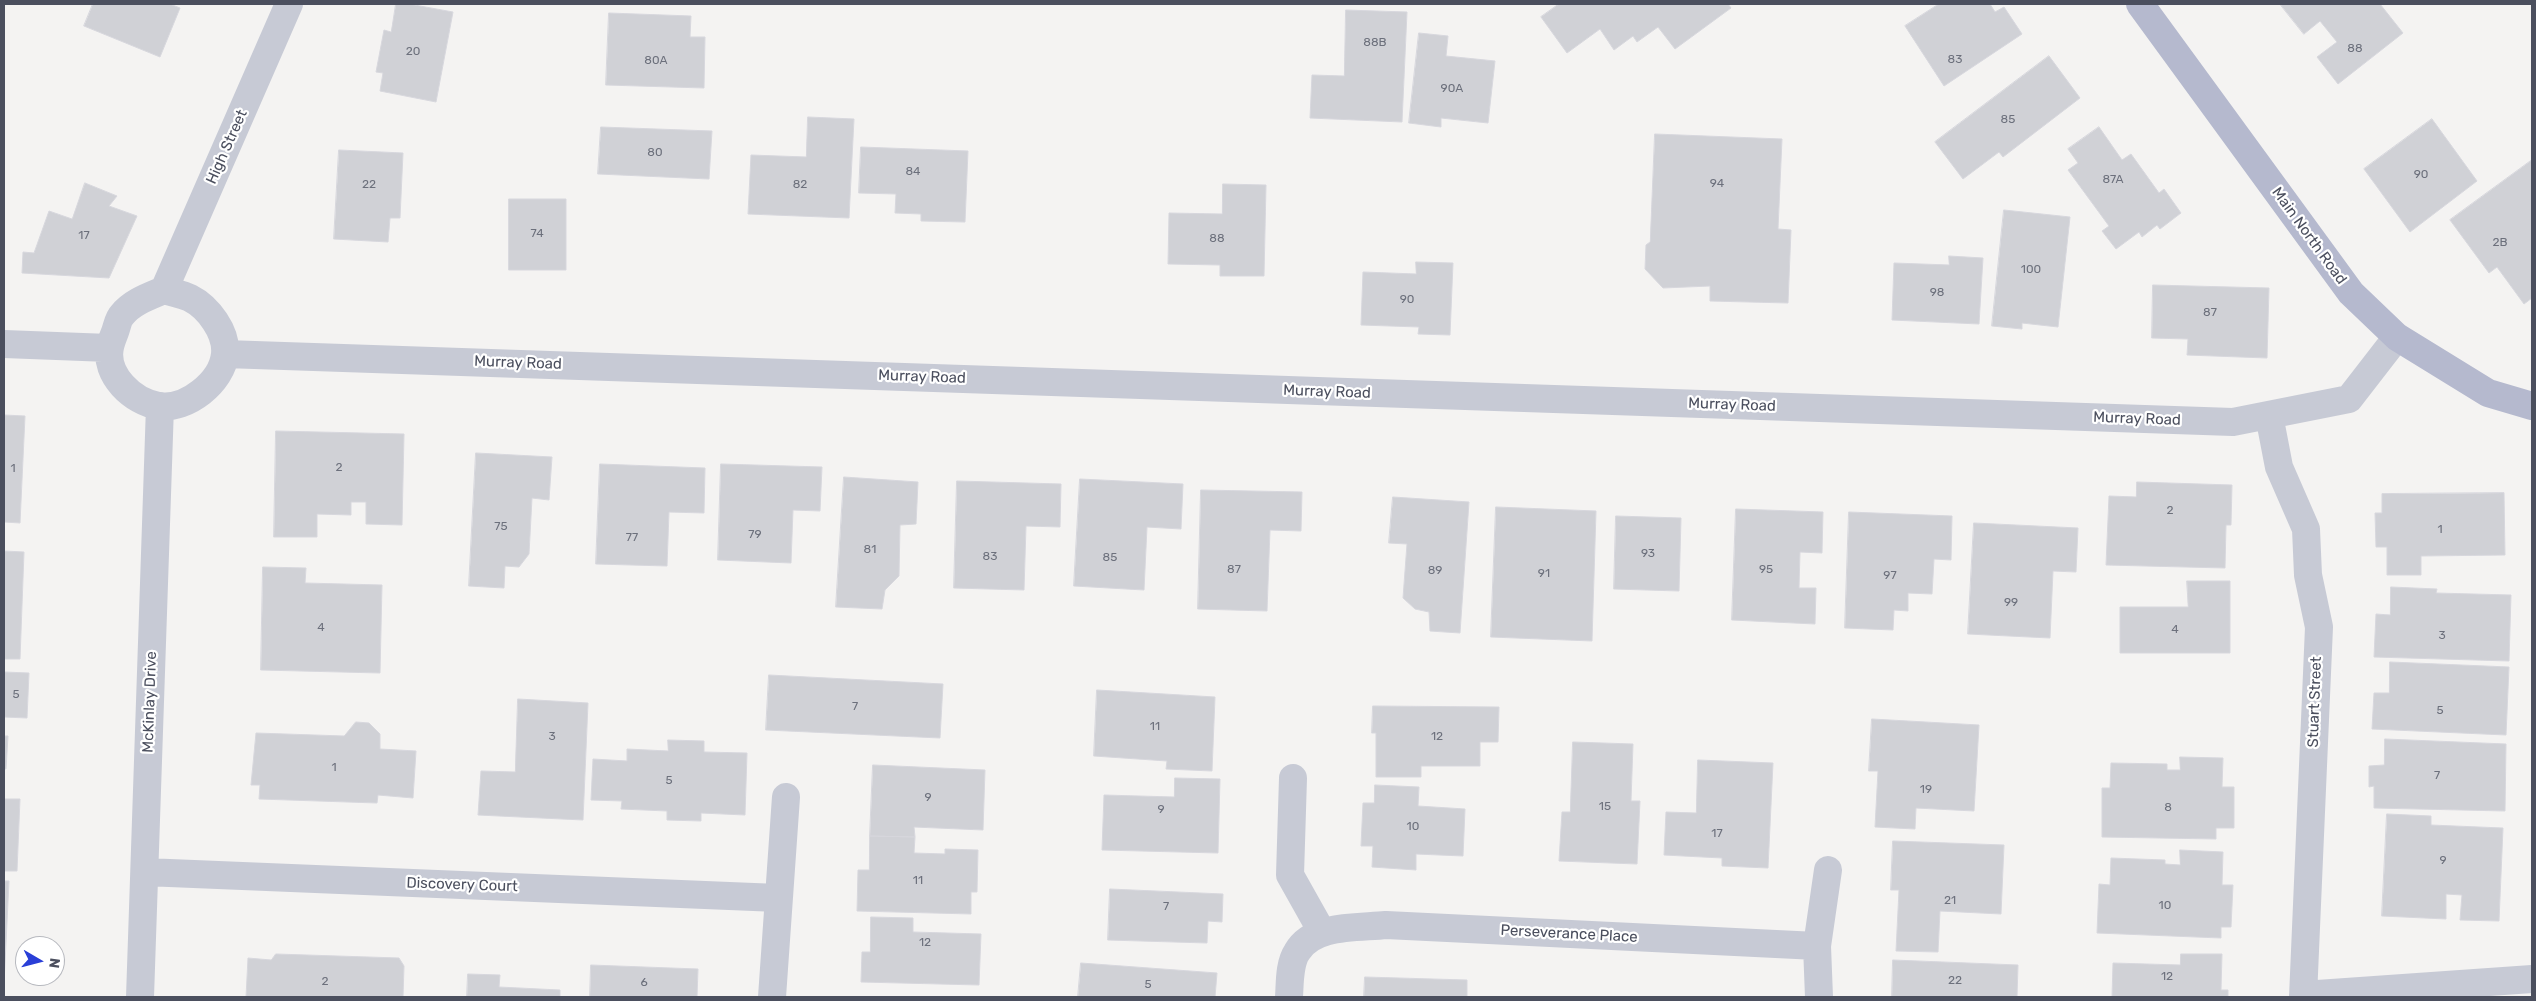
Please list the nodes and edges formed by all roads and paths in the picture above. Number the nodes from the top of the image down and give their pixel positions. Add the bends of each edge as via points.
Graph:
1 (289, 4) edge
2 (2140, 4) edge
3 (164, 290) junction
4 (2397, 336) junction
5 (4, 344) edge
6 (109, 348) junction
7 (225, 354) junction
8 (160, 406) junction
9 (2532, 406) edge
10 (2269, 415) junction
11 (1293, 778) dead end
12 (786, 796) dead end
13 (1828, 870) dead end
14 (145, 872) junction
15 (778, 898) junction
16 (1322, 932) junction
17 (1817, 946) junction
18 (2532, 979) edge
19 (2303, 996) edge
20 (140, 997) edge
21 (772, 997) edge
22 (1289, 997) edge
23 (1819, 997) edge

1 - 3 street, High Street
2 - 4 main road, Main North Road via 2351,293
3 - 6 street via 141,300 121,315
3 - 7 street via 191,298 211,315 221,332
4 - 9 main road, Main North Road via 2488,393
4 - 10 street, Murray Road via 2349,399
5 - 6 street
6 - 8 street via 111,366 120,383 138,399
7 - 8 street via 216,374 199,395
7 - 10 street, Murray Road via 2223,422
8 - 14 street, McKinlay Drive
10 - 19 street, Stuart Street via 2279,467 2306,529 2308,575 2319,627
11 - 16 street via 1290,874
12 - 15 street
13 - 17 street
14 - 15 street, Discovery Court
14 - 20 street, McKinlay Drive
15 - 21 street
16 - 17 street, Perseverance Place via 1386,925
16 - 22 street via 1297,952
17 - 23 street
18 - 19 street

